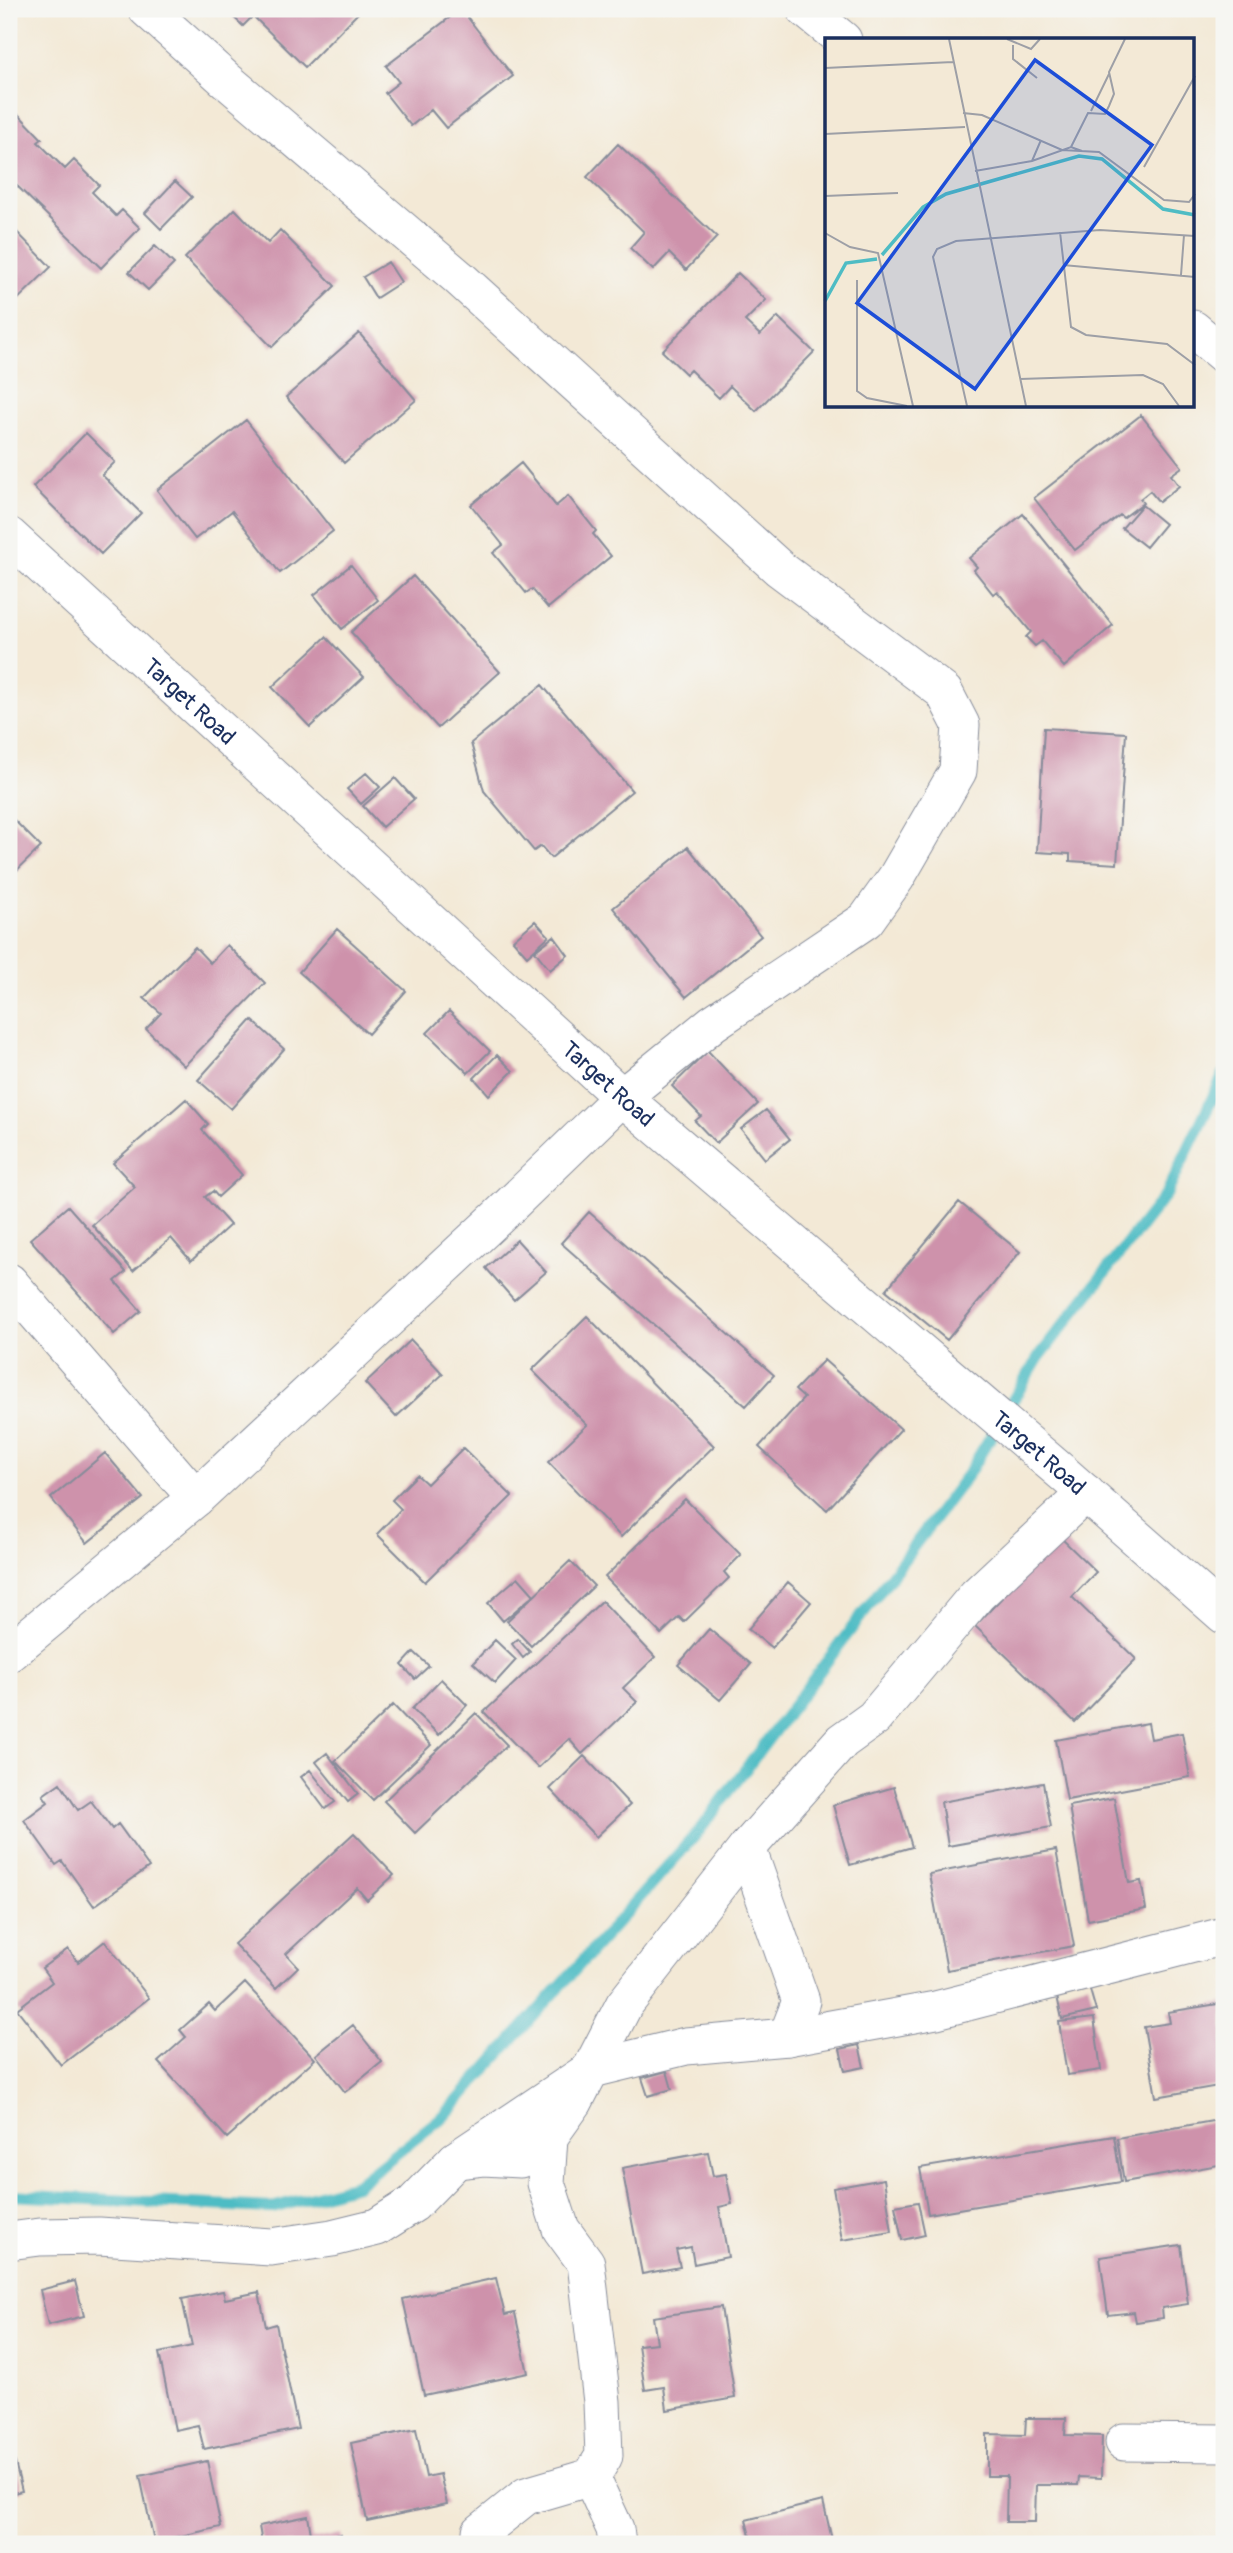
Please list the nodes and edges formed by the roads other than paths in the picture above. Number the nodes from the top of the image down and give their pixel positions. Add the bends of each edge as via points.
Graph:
1 (147, 9) edge
2 (805, 9) edge
3 (841, 38) edge
4 (1194, 330) edge
5 (1224, 355) edge
6 (9, 536) edge
7 (622, 1097) junction
8 (12, 1290) edge
9 (1075, 1484) junction
10 (196, 1498) junction
11 (1224, 1615) edge
12 (9, 1653) edge
13 (747, 1848) junction
14 (1224, 1936) edge
15 (787, 2037) junction
16 (592, 2069) junction
17 (549, 2137) junction
18 (456, 2160) junction
19 (9, 2241) edge
20 (1124, 2442) dead end
21 (1224, 2443) edge
22 (591, 2477) junction
23 (483, 2544) edge
24 (617, 2544) edge

1 - 7 street via 458,277 780,569 944,692 961,725 958,771 866,920 713,1023
2 - 3 street
4 - 5 street
6 - 7 street, Target Road
7 - 9 street, Target Road
7 - 10 street
8 - 10 street
9 - 11 street, Target Road
9 - 13 street via 874,1718 842,1741
10 - 12 street
13 - 15 street via 801,2001
13 - 16 street via 624,2006
14 - 15 street via 936,2010
15 - 16 street via 686,2046
16 - 17 street
16 - 18 street
17 - 18 street via 520,2158
17 - 22 street via 546,2183 561,2229 586,2263 604,2456
18 - 19 street via 413,2204 377,2227 332,2238 271,2246 99,2236
20 - 21 street
22 - 23 street via 526,2496 481,2532
22 - 24 street via 615,2529

